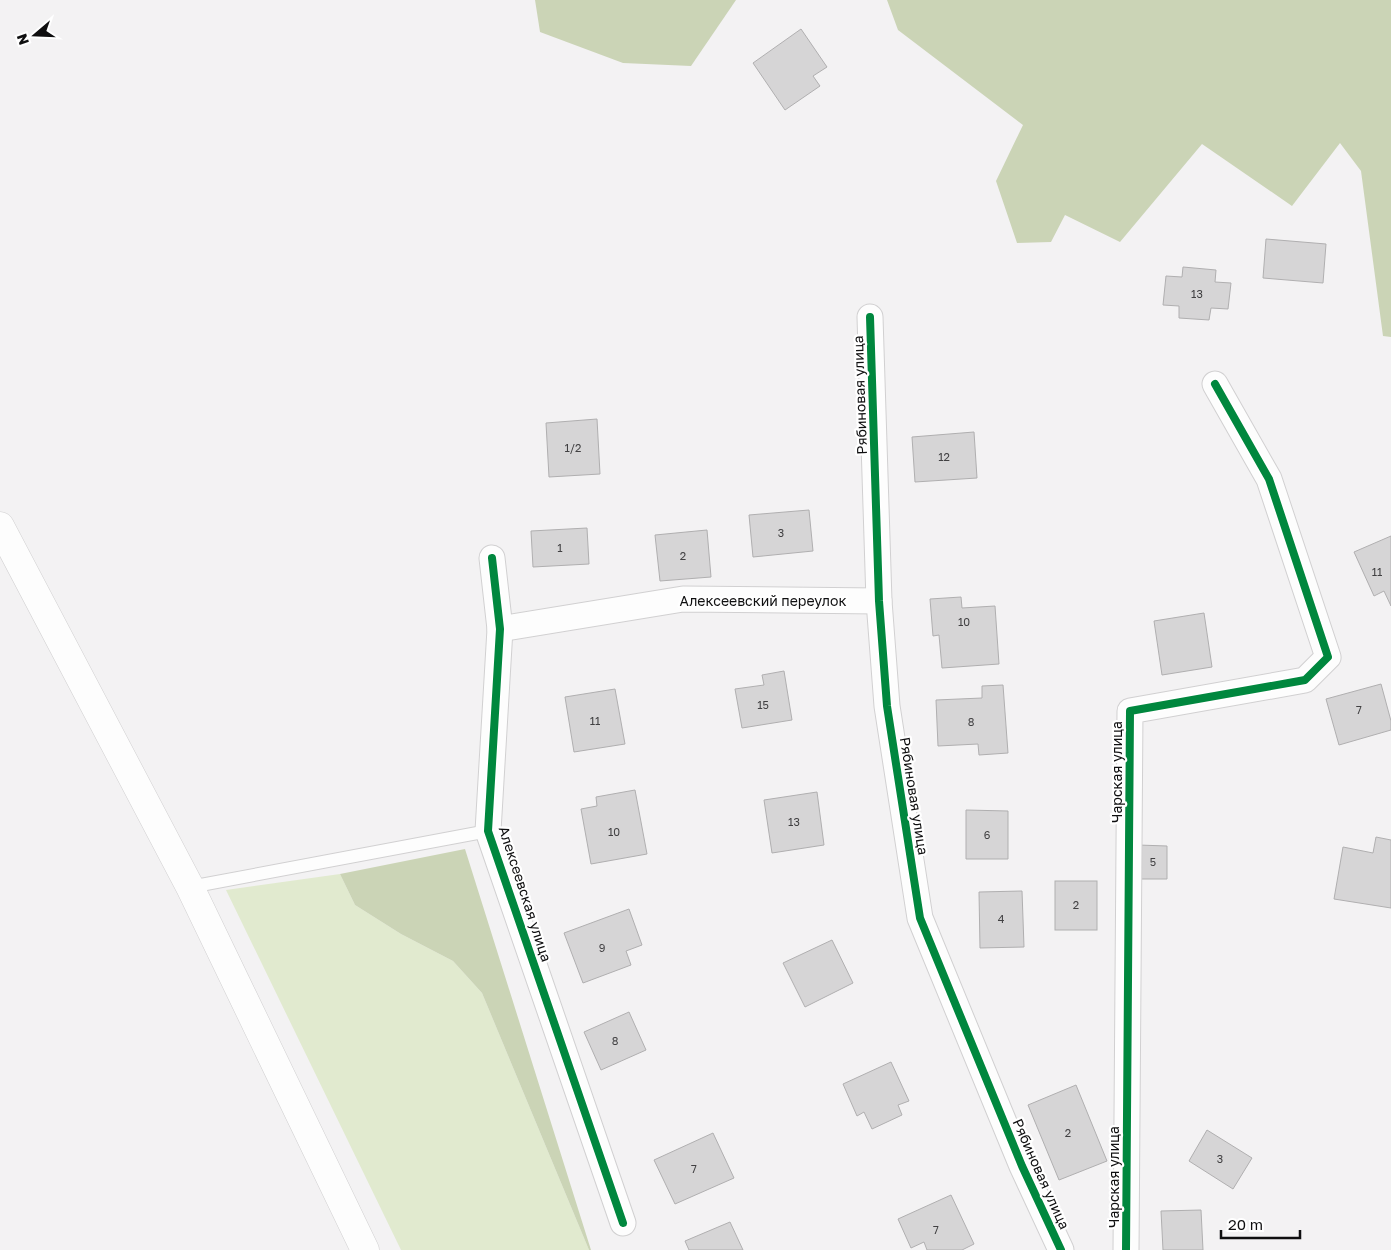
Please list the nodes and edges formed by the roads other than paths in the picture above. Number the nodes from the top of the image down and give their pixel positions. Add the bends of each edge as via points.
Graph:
1 (870, 317) dead end
2 (1215, 384) dead end
3 (0, 526) edge
4 (492, 558) dead end
5 (878, 602) junction
6 (500, 629) junction
7 (488, 831) junction
8 (190, 887) junction
9 (623, 1223) dead end
10 (365, 1250) edge
11 (1061, 1250) edge
12 (1126, 1250) edge

1 - 5 street, Рябиновая улица
2 - 12 street, Чарская улица via 1269,480 1328,657 1305,680 1130,712
3 - 8 main road
4 - 6 street, Алексеевская улица
5 - 6 street, Алексеевский переулок via 683,599
5 - 11 street, Рябиновая улица via 888,706 920,918 1022,1166
6 - 7 street, Алексеевская улица
7 - 8 lane
7 - 9 street, Алексеевская улица
8 - 10 main road

